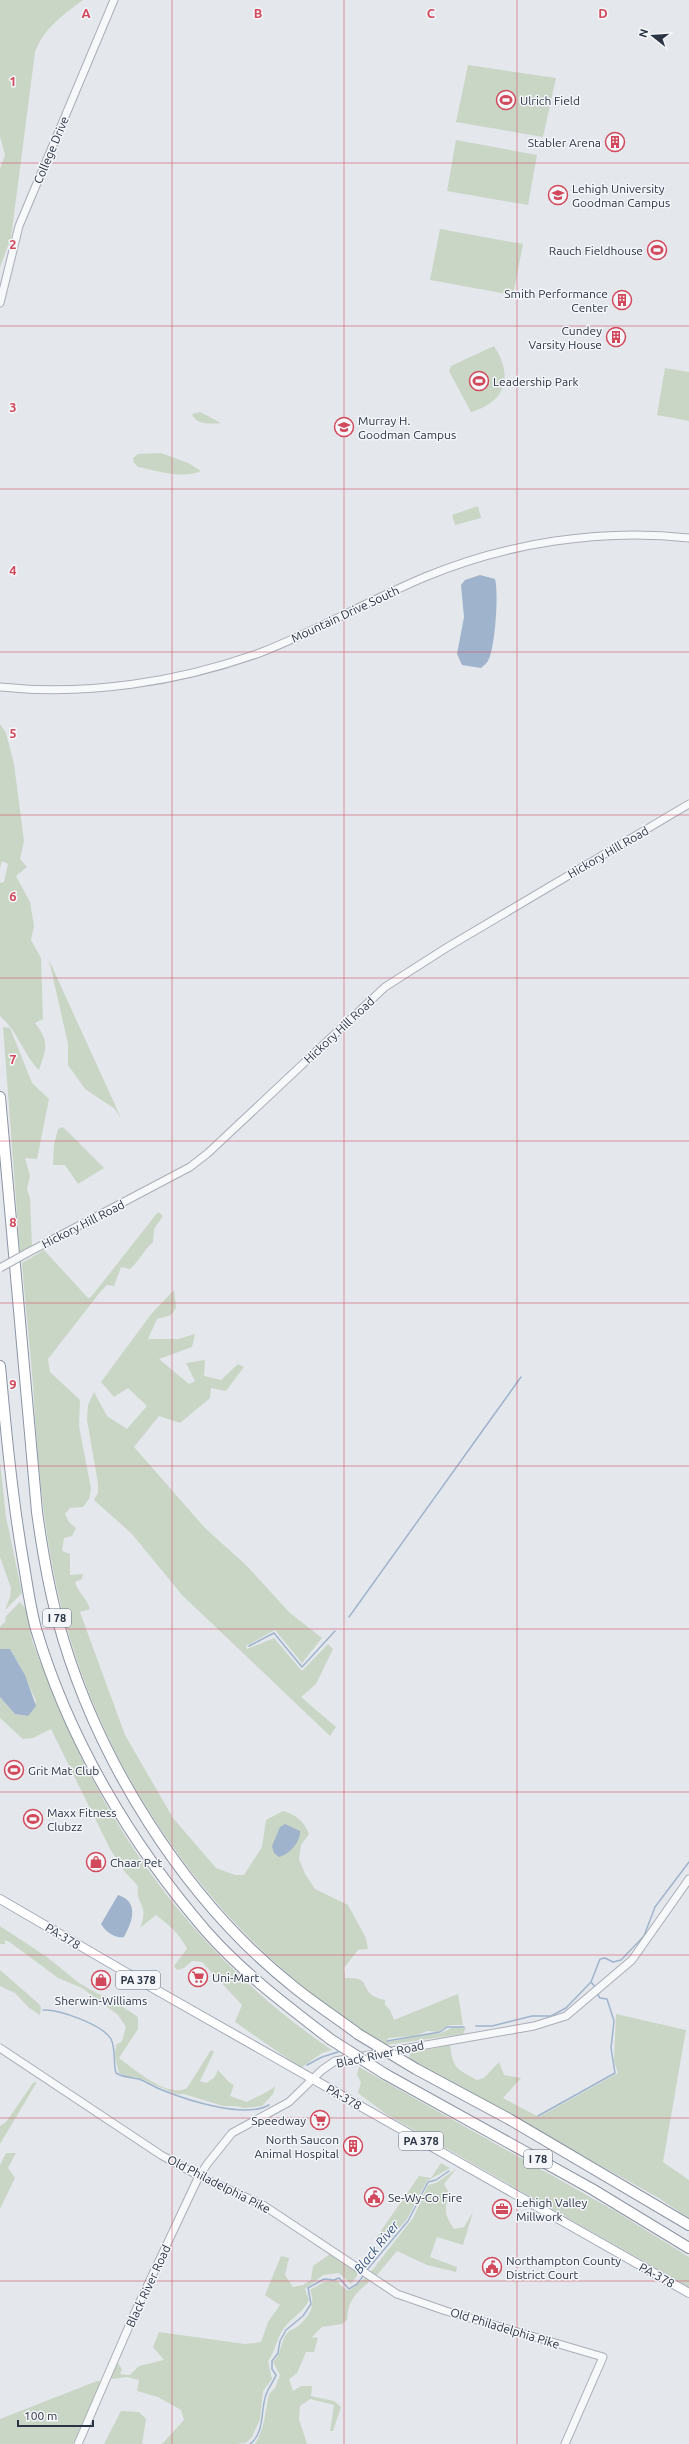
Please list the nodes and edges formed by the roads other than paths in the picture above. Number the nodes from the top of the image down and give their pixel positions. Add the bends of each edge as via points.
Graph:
1 (114, 0) edge
2 (0, 303) edge
3 (689, 538) edge
4 (0, 686) edge
5 (689, 804) edge
6 (0, 1097) edge
7 (0, 1268) edge
8 (0, 1366) edge
9 (689, 1879) edge
10 (0, 1899) edge
11 (0, 2048) edge
12 (314, 2080) junction
13 (199, 2176) junction
14 (689, 2225) edge
15 (689, 2248) edge
16 (689, 2293) edge
17 (78, 2444) edge
18 (565, 2444) edge

1 - 2 street, College Drive via 19,226
3 - 4 street, Mountain Drive South via 649,535 588,537 508,551 427,576 260,652 187,674 96,687 52,689
5 - 7 street, Hickory Hill Road, bridge via 385,987 190,1167
6 - 14 highway, I 78, bridge via 37,1512 45,1568 58,1621 85,1699 124,1782 187,1876 232,1930 294,1987 358,2034 416,2069 515,2123
8 - 15 highway, I 78, bridge via 16,1522 36,1628 66,1712 127,1825 149,1859 207,1932 274,1995 330,2039 385,2074 592,2189
9 - 12 street, Black River Road via 640,1950 566,2016 547,2023 341,2059 328,2065
10 - 12 main road, PA-378 / PA 378
11 - 13 street, Old Philadelphia Pike
12 - 13 street, Black River Road via 289,2102 227,2137
12 - 16 main road, PA-378 / PA 378
13 - 17 street, Black River Road via 136,2310
13 - 18 street, Old Philadelphia Pike via 264,2205 397,2294 603,2357

